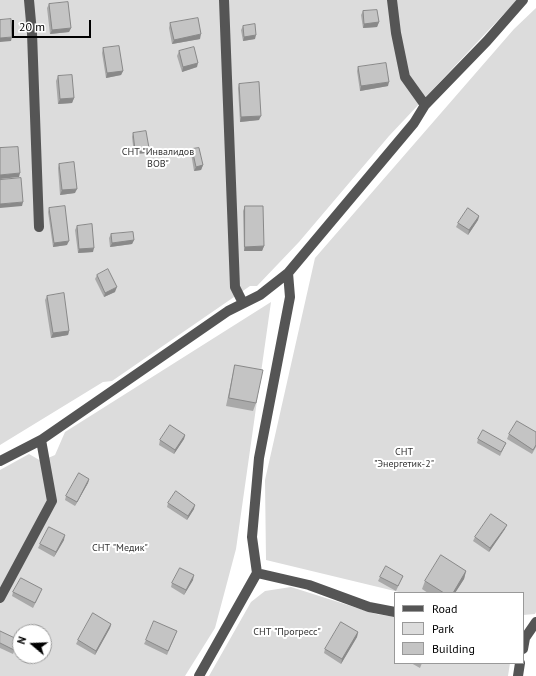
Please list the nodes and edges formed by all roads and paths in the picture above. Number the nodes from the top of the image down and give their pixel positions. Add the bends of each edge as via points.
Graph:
1 (29, 0) edge
2 (224, 0) edge
3 (392, 0) edge
4 (523, 0) edge
5 (426, 105) junction
6 (39, 227) dead end
7 (288, 273) junction
8 (243, 303) junction
9 (41, 440) junction
10 (0, 461) edge
11 (257, 573) junction
12 (0, 598) edge
13 (394, 612) edge
14 (536, 622) edge
15 (524, 638) edge
16 (520, 664) edge
17 (199, 676) edge
18 (518, 676) edge

1 - 6 lane
2 - 8 lane via 235,287
3 - 5 lane via 405,77
4 - 5 lane
5 - 7 lane via 414,123
7 - 8 lane via 260,295
7 - 11 lane via 290,297 259,458 252,537
8 - 9 lane
9 - 10 lane
9 - 12 lane via 52,501
11 - 13 lane via 309,585 369,607
11 - 17 lane
14 - 15 lane
16 - 18 lane

